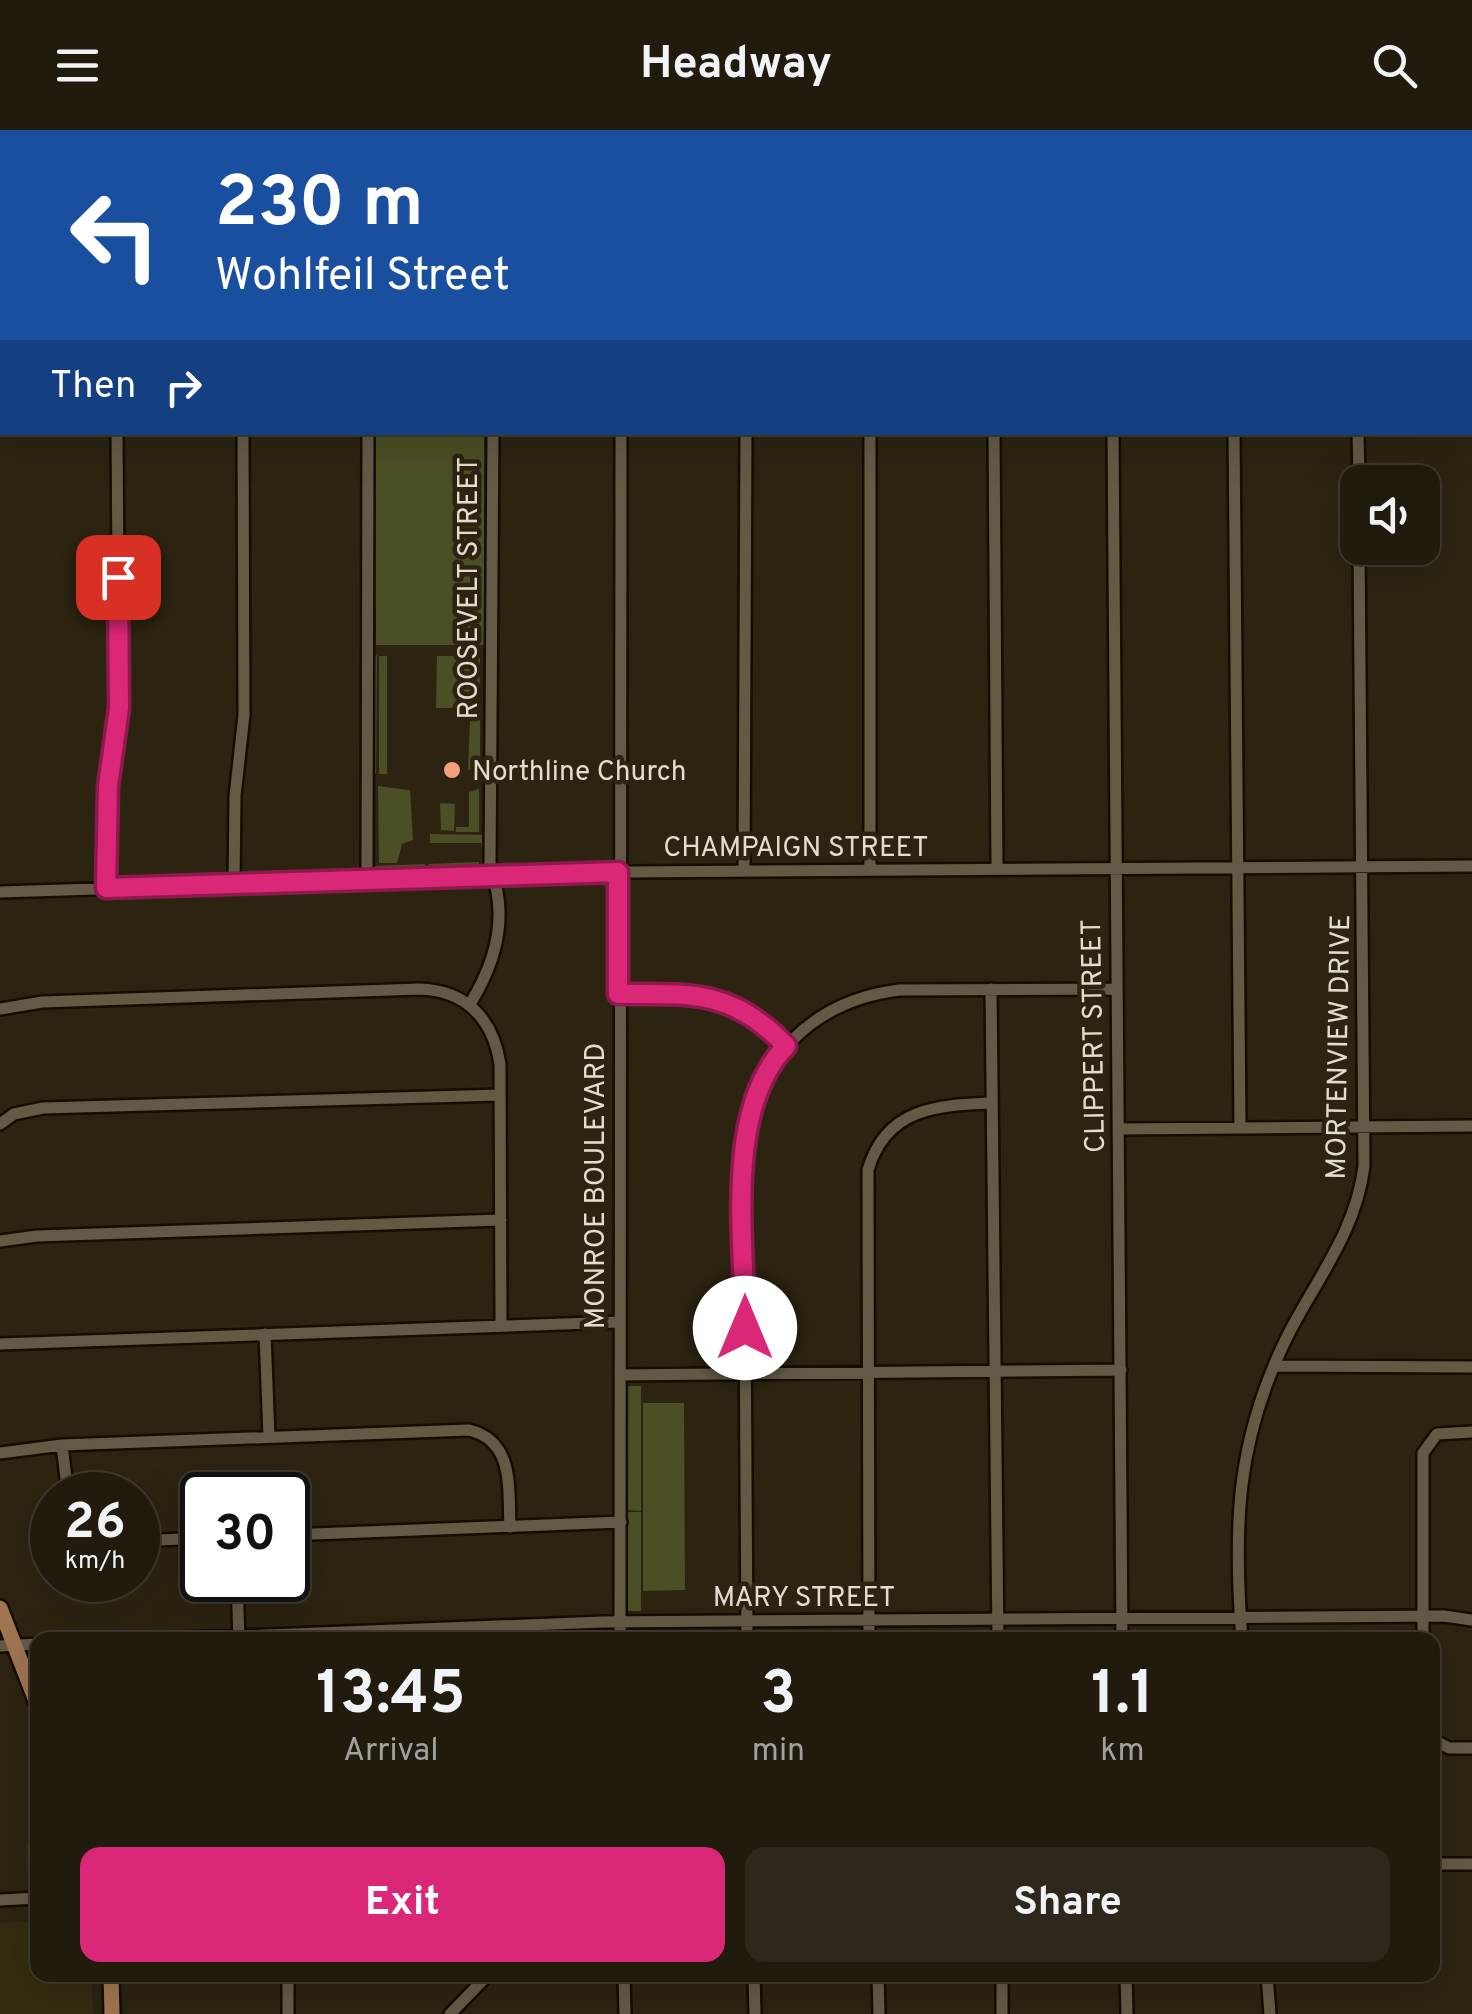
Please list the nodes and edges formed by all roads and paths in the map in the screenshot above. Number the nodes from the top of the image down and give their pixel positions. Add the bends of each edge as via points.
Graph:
1 (117, 435) edge
2 (243, 435) edge
3 (368, 435) edge
4 (493, 435) edge
5 (621, 435) edge
6 (746, 435) edge
7 (870, 435) edge
8 (994, 435) edge
9 (1113, 435) edge
10 (1234, 435) edge
11 (1358, 435) edge
12 (1358, 465) edge
13 (1359, 565) edge
14 (1472, 866) edge
15 (1238, 868) junction
16 (1362, 868) junction
17 (997, 869) junction
18 (1115, 869) junction
19 (870, 870) junction
20 (744, 871) junction
21 (618, 872) junction
22 (494, 876) junction
23 (367, 880) junction
24 (234, 884) junction
25 (106, 888) junction
26 (0, 892) edge
27 (1116, 988) junction
28 (991, 989) junction
29 (618, 994) junction
30 (470, 1004) junction
31 (0, 1009) edge
32 (786, 1046) junction
33 (500, 1094) junction
34 (992, 1104) junction
35 (2, 1118) edge
36 (1472, 1126) edge
37 (1240, 1127) junction
38 (1366, 1127) junction
39 (1118, 1128) junction
40 (501, 1220) junction
41 (0, 1241) edge
42 (619, 1322) junction
43 (501, 1326) junction
44 (265, 1334) junction
45 (0, 1344) edge
46 (1274, 1366) junction
47 (1472, 1367) edge
48 (1120, 1370) junction
49 (994, 1372) junction
50 (867, 1373) junction
51 (745, 1374) junction
52 (620, 1375) junction
53 (1472, 1432) edge
54 (269, 1437) junction
55 (62, 1445) junction
56 (0, 1453) edge
57 (65, 1472) edge
58 (621, 1522) junction
59 (510, 1526) junction
60 (310, 1534) edge
61 (238, 1602) edge
62 (0, 1608) edge
63 (1423, 1617) junction
64 (998, 1619) junction
65 (1122, 1620) junction
66 (1240, 1620) junction
67 (1472, 1620) edge
68 (869, 1621) junction
69 (620, 1622) junction
70 (747, 1622) junction
71 (497, 1626) junction
72 (239, 1632) edge
73 (420, 1632) edge
74 (497, 1632) edge
75 (620, 1632) edge
76 (747, 1632) edge
77 (869, 1632) edge
78 (998, 1632) edge
79 (1122, 1632) edge
80 (1241, 1632) edge
81 (1423, 1632) edge
82 (7, 1646) edge
83 (30, 1691) edge
84 (1440, 1742) edge
85 (1472, 1748) edge
86 (1440, 1864) edge
87 (1472, 1864) edge
88 (30, 1898) edge
89 (0, 1900) edge
90 (111, 1982) edge
91 (288, 1982) edge
92 (481, 1982) edge
93 (624, 1982) edge
94 (754, 1982) edge
95 (878, 1982) edge
96 (1002, 1982) edge
97 (1126, 1982) edge
98 (1268, 1982) edge
99 (112, 2014) edge
100 (288, 2014) edge
101 (450, 2014) edge
102 (624, 2014) edge
103 (755, 2014) edge
104 (879, 2014) edge
105 (1002, 2014) edge
106 (1127, 2014) edge
107 (1270, 2014) edge

1 - 25 street via 119,708 108,786
2 - 24 street via 244,714
3 - 23 street
4 - 22 street, ROOSEVELT STREET
5 - 21 street, MONROE BOULEVARD
6 - 20 street
7 - 19 street
8 - 17 street
9 - 18 street, CLIPPERT STREET
10 - 15 street
11 - 12 street
13 - 16 street, MORTENVIEW DRIVE
14 - 16 street, CHAMPAIGN STREET
15 - 16 street, CHAMPAIGN STREET
15 - 18 street, CHAMPAIGN STREET
15 - 37 street
16 - 38 street, MORTENVIEW DRIVE
17 - 18 street, CHAMPAIGN STREET
17 - 19 street, CHAMPAIGN STREET
18 - 27 street, CLIPPERT STREET
19 - 20 street, CHAMPAIGN STREET
20 - 21 street, CHAMPAIGN STREET
21 - 22 street, CHAMPAIGN STREET
21 - 29 street, MONROE BOULEVARD
22 - 23 street, CHAMPAIGN STREET
22 - 30 street, ROOSEVELT STREET via 495,956
23 - 24 street, CHAMPAIGN STREET
24 - 25 street, CHAMPAIGN STREET
25 - 26 street, CHAMPAIGN STREET
27 - 28 street
27 - 39 street, CLIPPERT STREET
28 - 32 street via 863,996 820,1015
28 - 34 street
29 - 32 street via 706,995 730,1002
29 - 42 street, MONROE BOULEVARD
30 - 31 street via 419,990 42,1002
30 - 33 street via 497,1045
32 - 51 street via 764,1076 746,1130
33 - 35 street via 36,1108
33 - 40 street
34 - 49 street
34 - 50 street via 916,1111 891,1128 873,1154 866,1186
36 - 38 street
37 - 38 street
37 - 39 street
38 - 46 street, MORTENVIEW DRIVE via 1354,1213
39 - 48 street, CLIPPERT STREET
40 - 41 street
40 - 43 street
42 - 43 street
42 - 52 street, MONROE BOULEVARD
43 - 44 street
44 - 45 street
44 - 54 street
46 - 47 street
46 - 66 street, MORTENVIEW DRIVE via 1238,1492
48 - 49 street
48 - 65 street, CLIPPERT STREET
49 - 50 street
49 - 64 street
50 - 51 street
50 - 68 street
51 - 52 street
51 - 70 street
52 - 58 street, MONROE BOULEVARD
53 - 63 street via 1442,1433 1422,1458
54 - 55 street
54 - 59 street via 477,1432 505,1460
55 - 56 street
55 - 57 street
58 - 59 street
58 - 69 street, MONROE BOULEVARD
59 - 60 street
61 - 72 street
62 - 82 main road
63 - 66 street, MARY STREET
63 - 67 street, MARY STREET
63 - 81 street
64 - 65 street, MARY STREET
64 - 68 street, MARY STREET
64 - 78 street
65 - 66 street, MARY STREET
65 - 79 street, CLIPPERT STREET
66 - 80 street, MORTENVIEW DRIVE
68 - 70 street, MARY STREET
68 - 77 street
69 - 70 street, MARY STREET
69 - 71 street, MARY STREET
69 - 75 street, MONROE BOULEVARD
70 - 76 street
71 - 73 street, MARY STREET
71 - 74 street
82 - 83 main road
84 - 85 street
86 - 87 street
88 - 89 street
90 - 99 main road
91 - 100 street
92 - 101 street
93 - 102 street
94 - 103 street
95 - 104 street
96 - 105 street
97 - 106 street
98 - 107 street

